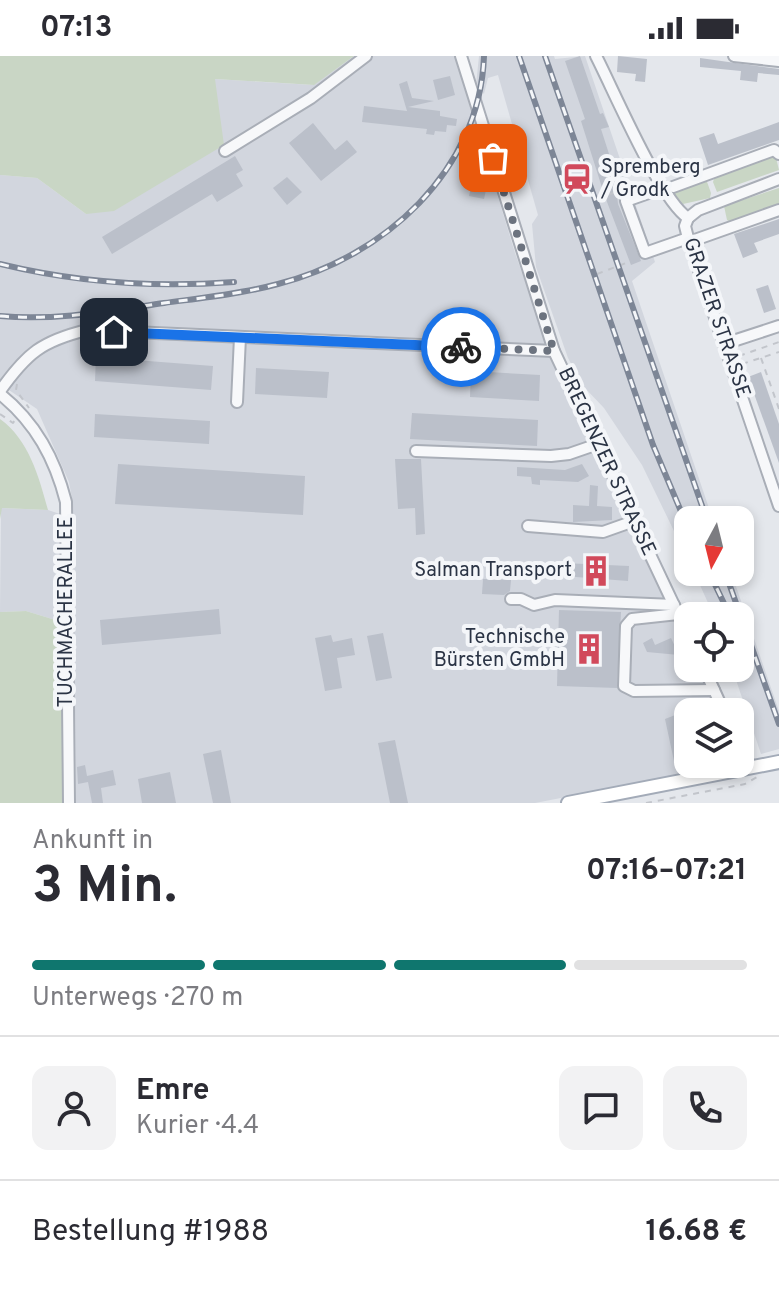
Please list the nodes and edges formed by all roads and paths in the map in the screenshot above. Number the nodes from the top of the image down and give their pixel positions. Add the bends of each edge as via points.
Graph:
1 (366, 56) edge
2 (461, 56) edge
3 (596, 56) edge
4 (734, 56) edge
5 (779, 61) edge
6 (225, 151) dead end
7 (779, 154) edge
8 (779, 179) edge
9 (668, 187) junction
10 (616, 191) junction
11 (623, 194) dead end
12 (597, 197) dead end
13 (618, 197) dead end
14 (779, 210) edge
15 (688, 218) junction
16 (692, 240) junction
17 (626, 263) dead end
18 (597, 274) dead end
19 (779, 326) edge
20 (240, 337) junction
21 (779, 342) edge
22 (724, 344) junction
23 (554, 351) junction
24 (779, 352) edge
25 (737, 356) dead end
26 (761, 358) junction
27 (739, 365) dead end
28 (0, 392) edge
29 (237, 402) dead end
30 (779, 409) edge
31 (598, 444) junction
32 (416, 451) dead end
33 (779, 506) edge
34 (634, 521) junction
35 (528, 526) dead end
36 (511, 599) dead end
37 (674, 605) edge
38 (674, 609) edge
39 (674, 609) edge
40 (710, 682) edge
41 (714, 690) junction
42 (718, 698) edge
43 (779, 762) edge
44 (754, 768) edge
45 (756, 771) junction
46 (69, 803) edge
47 (568, 803) edge
48 (646, 803) edge

1 - 6 street via 303,104
2 - 23 street, BREGENZER STRASSE
3 - 9 street, GRAZER STRASSE
4 - 5 street
7 - 9 street via 774,150
8 - 15 street
9 - 15 street, GRAZER STRASSE via 676,209
9 - 16 street via 626,201 645,253
10 - 11 path
10 - 12 path
10 - 13 path
14 - 16 street
15 - 16 street, GRAZER STRASSE via 685,226
16 - 22 street, GRAZER STRASSE
17 - 18 path
19 - 22 street
20 - 23 street
20 - 28 street via 87,330 42,345
20 - 29 street
21 - 25 path
22 - 33 street, GRAZER STRASSE
23 - 31 street, BREGENZER STRASSE
24 - 26 path
26 - 27 path
26 - 30 path
28 - 46 street, TUCHMACHERALLEE via 51,455 66,502
31 - 32 street via 551,456
31 - 34 street, BREGENZER STRASSE
34 - 35 street via 603,532
34 - 37 street, BREGENZER STRASSE
36 - 38 street via 534,605 555,600
39 - 41 street via 632,619 626,626 624,686 634,691
40 - 41 street
41 - 42 street
43 - 45 main road
44 - 45 street
45 - 47 main road
45 - 48 path via 745,784

